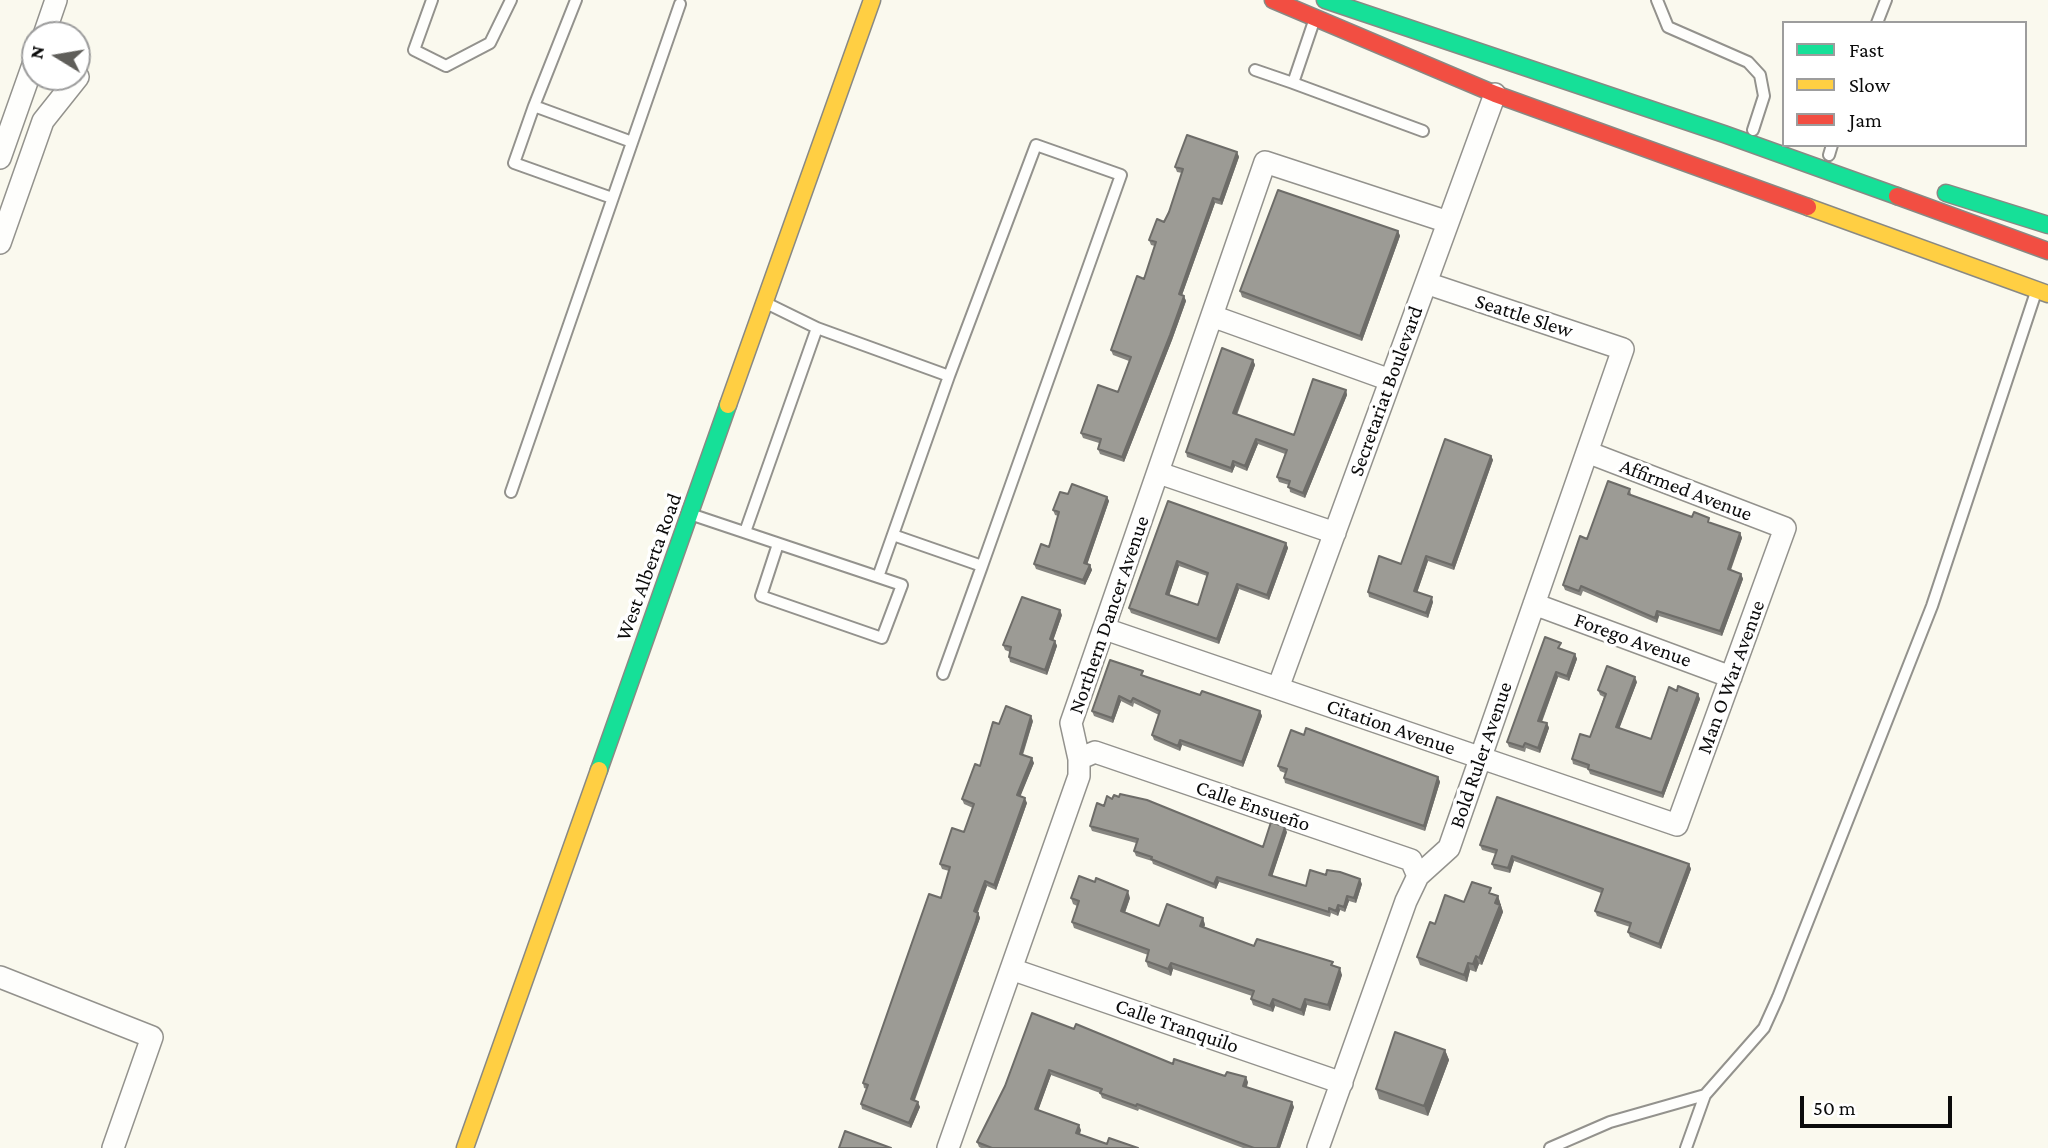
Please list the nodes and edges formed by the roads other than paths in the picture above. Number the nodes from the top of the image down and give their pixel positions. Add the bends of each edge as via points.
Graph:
1 (432, 0) edge
2 (511, 0) edge
3 (576, 0) edge
4 (872, 0) edge
5 (1273, 0) edge
6 (1325, 0) edge
7 (1365, 0) edge
8 (1657, 0) edge
9 (1886, 0) edge
10 (52, 1) edge
11 (677, 1) edge
12 (1315, 18) junction
13 (47, 21) edge
14 (1878, 21) edge
15 (1255, 70) dead end
16 (1293, 83) junction
17 (24, 91) edge
18 (67, 91) edge
19 (1494, 94) junction
20 (534, 106) junction
21 (1753, 130) junction
22 (1423, 131) dead end
23 (1782, 139) edge
24 (632, 142) junction
25 (1811, 147) edge
26 (1830, 150) edge
27 (0, 158) edge
28 (1866, 167) dead end
29 (1930, 188) dead end
30 (612, 198) junction
31 (1448, 222) junction
32 (2048, 225) edge
33 (0, 243) edge
34 (2048, 251) edge
35 (2048, 263) edge
36 (1426, 283) junction
37 (2043, 292) edge
38 (764, 303) junction
39 (1212, 316) junction
40 (817, 328) junction
41 (1623, 349) joint
42 (950, 376) junction
43 (1391, 380) junction
44 (1587, 452) junction
45 (1159, 473) junction
46 (511, 492) dead end
47 (690, 514) junction
48 (1785, 528) joint
49 (745, 532) junction
50 (1335, 533) junction
51 (893, 535) junction
52 (778, 544) junction
53 (982, 566) junction
54 (878, 577) junction
55 (1534, 604) junction
56 (1105, 629) junction
57 (943, 674) dead end
58 (1731, 677) junction
59 (1278, 688) junction
60 (1480, 758) junction
61 (1079, 759) junction
62 (1677, 825) joint
63 (1418, 876) junction
64 (1011, 969) junction
65 (0, 977) edge
66 (1342, 1083) junction
67 (1705, 1095) junction
68 (113, 1148) edge
69 (465, 1148) edge
70 (948, 1148) edge
71 (1318, 1148) edge
72 (1550, 1148) edge
73 (1686, 1148) edge

1 - 2 lane via 414,50 446,66 490,43
3 - 20 lane
4 - 38 main road, West Alberta Road
5 - 12 main road
6 - 34 main road via 1724,134
7 - 21 main road
8 - 21 lane via 1668,27 1748,62 1760,75 1764,96
9 - 14 lane
10 - 13 street
11 - 24 lane
12 - 16 lane
12 - 19 main road
15 - 16 lane
16 - 22 lane
17 - 27 street
18 - 33 street via 43,121
19 - 31 street, Secretariat Boulevard
19 - 37 main road
20 - 24 lane
20 - 30 lane via 514,163
21 - 23 main road
24 - 30 lane
25 - 26 main road
26 - 28 main road
29 - 32 main road
30 - 46 lane
31 - 36 street, Secretariat Boulevard
31 - 39 street, Northern Dancer Avenue via 1265,162
35 - 37 main road
36 - 41 street, Seattle Slew
36 - 43 street, Secretariat Boulevard
37 - 67 lane via 1932,606 1778,997 1764,1028
38 - 40 lane
38 - 47 main road, West Alberta Road
39 - 43 street
39 - 45 street, Northern Dancer Avenue
40 - 42 lane
40 - 49 lane
41 - 44 street, Bold Ruler Avenue
42 - 51 lane
42 - 53 lane via 1036,145 1121,175
43 - 50 street, Secretariat Boulevard
44 - 48 street, Affirmed Avenue
44 - 55 street, Bold Ruler Avenue
45 - 50 street
45 - 56 street, Northern Dancer Avenue
47 - 49 lane
47 - 69 main road, West Alberta Road
48 - 58 street, Man O War Avenue
49 - 52 lane
50 - 59 street, Secretariat Boulevard
51 - 53 lane
51 - 54 lane
52 - 54 lane
52 - 54 lane via 761,596 882,638 902,585
53 - 57 lane
55 - 58 street, Forego Avenue
55 - 60 street, Bold Ruler Avenue
56 - 59 street, Citation Avenue
56 - 61 street, Northern Dancer Avenue via 1071,723
58 - 62 street, Man O War Avenue
59 - 60 street, Citation Avenue
60 - 62 street, Citation Avenue
60 - 63 street, Bold Ruler Avenue via 1449,848
61 - 63 street, Calle Ensueño via 1095,752 1411,860
61 - 64 street, Northern Dancer Avenue via 1079,776
63 - 66 street, Bold Ruler Avenue
64 - 66 street, Calle Tranquilo
64 - 70 street, Northern Dancer Avenue
65 - 68 street via 152,1037
66 - 71 street, Bold Ruler Avenue
67 - 72 lane via 1610,1122
67 - 73 lane

